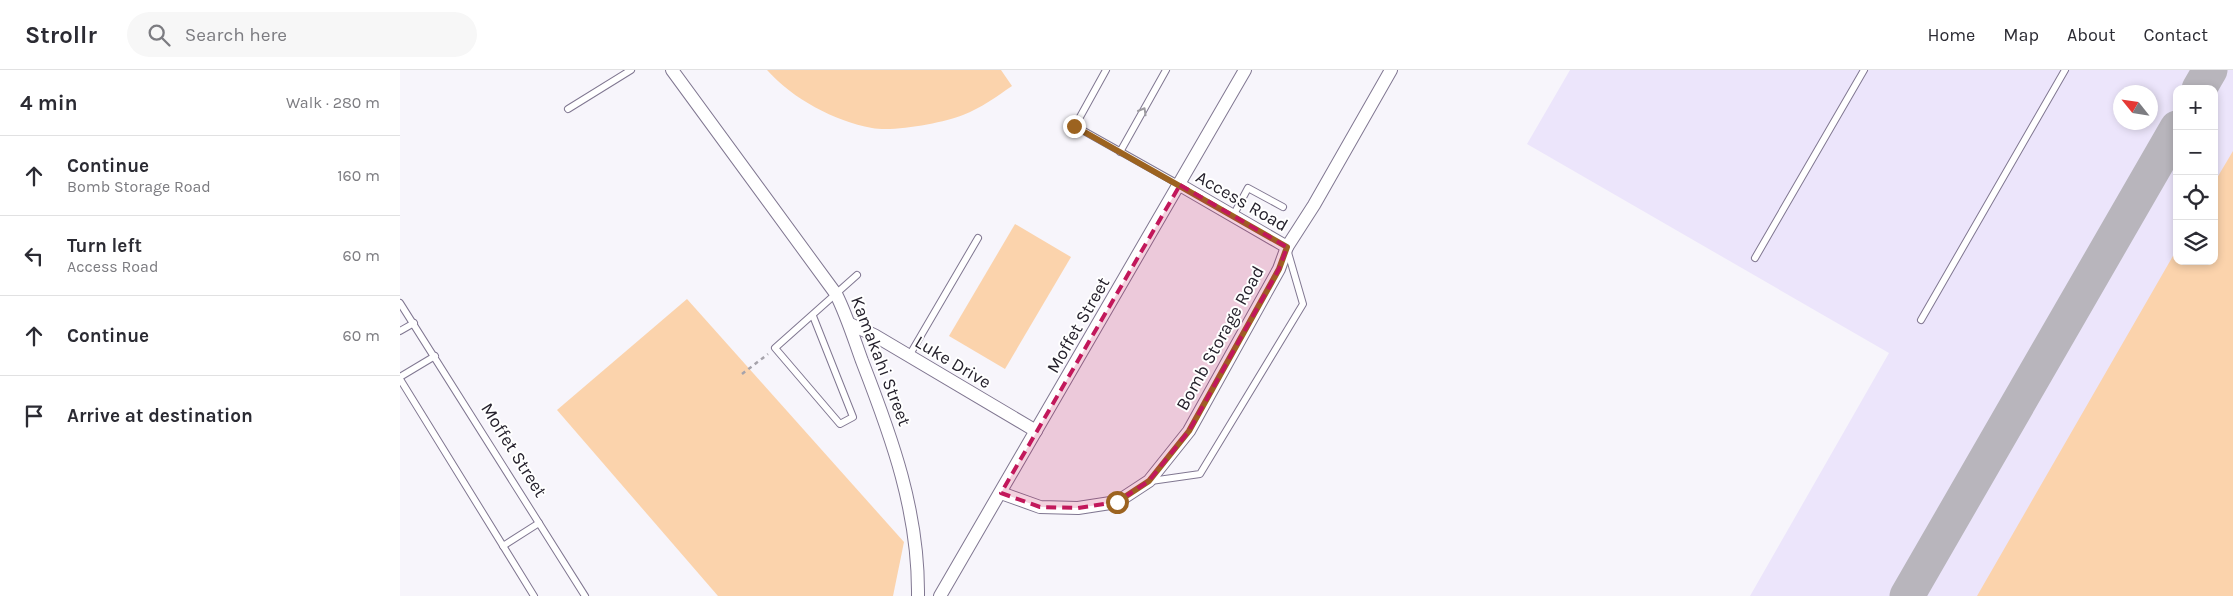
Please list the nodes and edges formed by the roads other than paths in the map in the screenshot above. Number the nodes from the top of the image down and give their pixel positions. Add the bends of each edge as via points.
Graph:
1 (631, 70) edge
2 (672, 70) edge
3 (1106, 70) edge
4 (1166, 70) edge
5 (1245, 70) edge
6 (1391, 70) edge
7 (1864, 70) edge
8 (2065, 70) edge
9 (568, 109) dead end
10 (1120, 152) junction
11 (1180, 185) junction
12 (1283, 207) dead end
13 (1233, 216) junction
14 (978, 238) dead end
15 (1287, 247) junction
16 (1755, 258) dead end
17 (857, 275) dead end
18 (836, 294) junction
19 (400, 303) edge
20 (813, 316) junction
21 (1921, 320) dead end
22 (414, 323) junction
23 (850, 324) junction
24 (400, 331) edge
25 (435, 356) junction
26 (909, 356) junction
27 (400, 378) edge
28 (1036, 432) junction
29 (1149, 481) junction
30 (1001, 493) junction
31 (539, 523) junction
32 (503, 546) junction
33 (534, 596) edge
34 (585, 596) edge
35 (918, 596) edge
36 (940, 596) edge

1 - 9 lane
2 - 18 street, Kamakahi Street
3 - 10 lane via 1074,126
10 -> 4 lane
5 - 11 street, Moffet Street
6 - 15 street, Bomb Storage Road
7 - 16 lane
8 - 21 lane
10 - 11 lane
11 - 13 street, Access Road
11 - 28 street, Moffet Street
12 - 13 lane via 1248,188
13 - 15 street, Access Road
14 - 26 lane
15 - 29 street, Bomb Storage Road via 1279,269 1189,431
15 - 29 lane via 1303,304 1200,474
17 - 18 lane
18 - 20 lane
18 - 23 street, Kamakahi Street
19 - 22 lane, Moffet Street
20 - 20 lane via 775,348 840,424 853,417
22 - 24 lane
22 - 25 lane, Moffet Street
23 - 26 street, Luke Drive
23 - 35 street, Kamakahi Street via 888,425 905,482 917,553
25 - 27 lane
25 - 31 lane, Moffet Street
26 - 28 street, Luke Drive
27 - 32 lane
28 - 30 street, Moffet Street
29 - 30 street, Bomb Storage Road via 1117,502 1078,508 1040,507
30 - 36 street, Moffet Street
31 - 32 lane
31 - 34 lane, Moffet Street
32 - 33 lane

